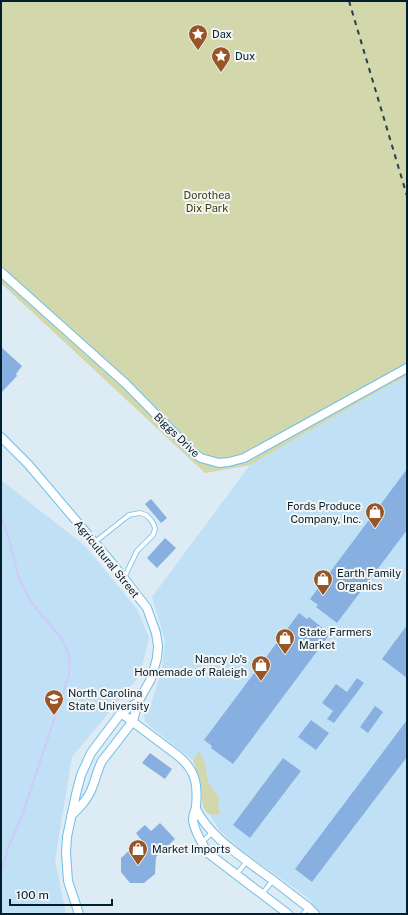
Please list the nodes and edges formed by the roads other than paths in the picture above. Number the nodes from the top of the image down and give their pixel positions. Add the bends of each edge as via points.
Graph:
1 (1, 272) edge
2 (407, 368) edge
3 (1, 437) edge
4 (94, 542) junction
5 (124, 579) junction
6 (138, 702) junction
7 (121, 713) junction
8 (133, 721) junction
9 (196, 809) junction
10 (71, 816) junction
11 (212, 833) junction
12 (201, 842) junction
13 (247, 861) junction
14 (236, 875) junction
15 (273, 880) junction
16 (262, 894) junction
17 (306, 911) edge
18 (79, 914) edge
19 (288, 914) edge
20 (315, 914) edge

1 - 2 street, Biggs Drive via 125,382 191,451 212,462 229,462 244,458
3 - 4 street, Agricultural Street via 28,464
4 - 5 street, Agricultural Street
4 - 5 lane via 129,515 140,513 151,520 155,530 138,551
5 - 6 street, Agricultural Street via 147,608 158,646 151,679
6 - 7 street, Agricultural Street
6 - 8 street, Agricultural Street
7 - 8 street
7 - 10 street, Agricultural Street via 88,757
8 - 9 street via 186,762 192,770
8 - 10 street, Agricultural Street via 102,761 91,792
9 - 11 street
9 - 12 street via 193,819
10 - 18 street, Agricultural Street via 67,837 66,869
11 - 12 lane
11 - 13 street
12 - 14 street via 208,853
13 - 14 lane
13 - 15 street
14 - 16 street
15 - 16 lane
15 - 17 street
16 - 19 street
17 - 20 street

